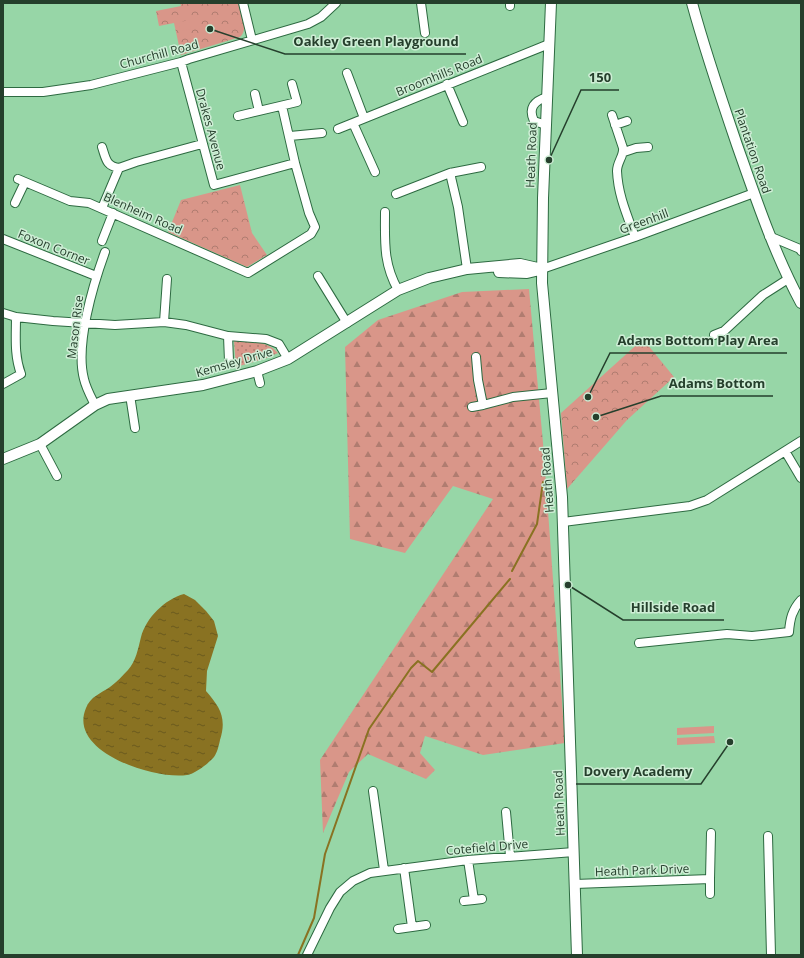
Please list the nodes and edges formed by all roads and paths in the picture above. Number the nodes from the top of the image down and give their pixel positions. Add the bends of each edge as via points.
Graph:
1 (243, 3) edge
2 (336, 3) edge
3 (421, 3) edge
4 (550, 3) edge
5 (692, 3) edge
6 (425, 33) dead end
7 (252, 40) junction
8 (549, 44) junction
9 (181, 62) junction
10 (348, 73) dead end
11 (292, 84) dead end
12 (447, 84) junction
13 (3, 92) edge
14 (255, 94) dead end
15 (282, 106) junction
16 (259, 111) junction
17 (238, 116) dead end
18 (612, 116) dead end
19 (364, 118) junction
20 (627, 120) dead end
21 (463, 122) dead end
22 (353, 123) junction
23 (615, 125) junction
24 (338, 129) dead end
25 (322, 133) dead end
26 (290, 136) junction
27 (202, 144) junction
28 (102, 147) dead end
29 (648, 147) dead end
30 (624, 152) junction
31 (295, 164) junction
32 (481, 167) dead end
33 (119, 168) junction
34 (375, 172) dead end
35 (450, 173) junction
36 (754, 193) junction
37 (396, 194) dead end
38 (15, 203) dead end
39 (102, 208) junction
40 (385, 212) dead end
41 (113, 213) junction
42 (769, 236) junction
43 (635, 237) junction
44 (3, 239) edge
45 (102, 240) dead end
46 (801, 251) edge
47 (105, 252) dead end
48 (467, 269) junction
49 (542, 269) junction
50 (96, 276) junction
51 (318, 276) dead end
52 (167, 279) dead end
53 (788, 279) junction
54 (398, 290) junction
55 (801, 303) edge
56 (3, 313) edge
57 (16, 317) junction
58 (164, 322) junction
59 (347, 322) junction
60 (86, 323) junction
61 (714, 335) dead end
62 (228, 336) junction
63 (476, 357) dead end
64 (288, 359) junction
65 (230, 362) dead end
66 (257, 371) junction
67 (3, 384) edge
68 (260, 384) dead end
69 (552, 393) junction
70 (130, 394) junction
71 (95, 405) junction
72 (483, 405) junction
73 (472, 407) dead end
74 (134, 428) dead end
75 (801, 441) edge
76 (40, 444) junction
77 (785, 451) junction
78 (3, 458) edge
79 (57, 476) dead end
80 (801, 478) edge
81 (562, 522) junction
82 (801, 600) edge
83 (639, 643) dead end
84 (373, 792) dead end
85 (506, 812) dead end
86 (711, 833) dead end
87 (768, 836) dead end
88 (574, 852) junction
89 (510, 856) junction
90 (468, 860) junction
91 (404, 868) junction
92 (384, 870) junction
93 (710, 879) junction
94 (575, 884) junction
95 (710, 894) dead end
96 (464, 901) dead end
97 (426, 925) dead end
98 (412, 927) junction
99 (398, 929) dead end
100 (308, 955) edge
101 (577, 955) edge
102 (771, 955) edge

1 - 7 street
2 - 7 street, Churchill Road via 321,17 308,24
3 - 6 street
4 - 8 street, Heath Road
5 - 36 street, Plantation Road via 702,42
7 - 9 street, Churchill Road
8 - 12 street, Broomhills Road
8 - 49 street, Heath Road
9 - 13 street, Churchill Road via 91,85 43,92
9 - 27 street, Drakes Avenue
10 - 19 street
11 - 15 street via 297,102
12 - 19 street, Broomhills Road
12 - 21 street
14 - 16 street
15 - 16 street
15 - 26 street
16 - 17 street
18 - 23 street
19 - 22 street, Broomhills Road
20 - 23 street
22 - 24 street, Broomhills Road
22 - 34 street
23 - 30 street
25 - 26 street
26 - 31 street
27 - 31 street, Drakes Avenue via 214,185
27 - 33 street
28 - 33 street via 107,163
29 - 30 street
30 - 43 street via 617,170 620,198
31 - 41 street, Blenheim Road via 315,227 311,234 248,273
32 - 35 street
33 - 39 street
35 - 37 street
35 - 48 street
36 - 42 street, Plantation Road
36 - 43 street, Greenhill
38 - 39 street, Blenheim Road via 21,181 70,200
39 - 41 street, Blenheim Road
40 - 54 street via 385,252 389,272
41 - 45 street
42 - 46 street
42 - 53 street, Plantation Road
43 - 49 street, Greenhill
44 - 50 street, Foxon Corner
47 - 50 street, Mason Rise
48 - 49 street, Kemsley Drive via 527,273
48 - 54 street, Kemsley Drive via 429,278
49 - 69 street, Heath Road
50 - 60 street, Mason Rise
51 - 59 street
52 - 58 street
53 - 55 street, Plantation Road
53 - 61 street via 764,295 724,331
54 - 59 street, Kemsley Drive
56 - 57 street
57 - 60 street
57 - 67 street via 15,351 21,374
58 - 60 street via 115,325
58 - 62 street
59 - 64 street, Kemsley Drive
60 - 71 street, Mason Rise via 82,366 84,380
62 - 64 street via 266,339 279,344
62 - 65 street
63 - 72 street
64 - 66 street, Kemsley Drive
66 - 68 street
66 - 70 street, Kemsley Drive via 203,385
69 - 72 street via 513,397
69 - 81 street, Heath Road
70 - 71 street, Kemsley Drive
70 - 74 street
71 - 76 street, Kemsley Drive
72 - 73 street
75 - 77 street
76 - 78 street, Kemsley Drive
76 - 79 street
77 - 80 street
77 - 81 street via 707,500 690,506
81 - 88 street, Heath Road via 570,686
82 - 83 street via 794,607 790,635 727,634
84 - 92 street
85 - 89 street
86 - 93 street
87 - 102 street
88 - 89 street, Cotefield Drive
88 - 94 street, Heath Road
89 - 90 street, Cotefield Drive
90 - 91 street, Cotefield Drive
90 - 96 street via 478,900
91 - 92 street, Cotefield Drive
91 - 98 street
92 - 100 street, Cotefield Drive via 353,881 340,892
93 - 94 street, Heath Park Drive
93 - 95 street
94 - 101 street, Heath Road
97 - 98 street
98 - 99 street

